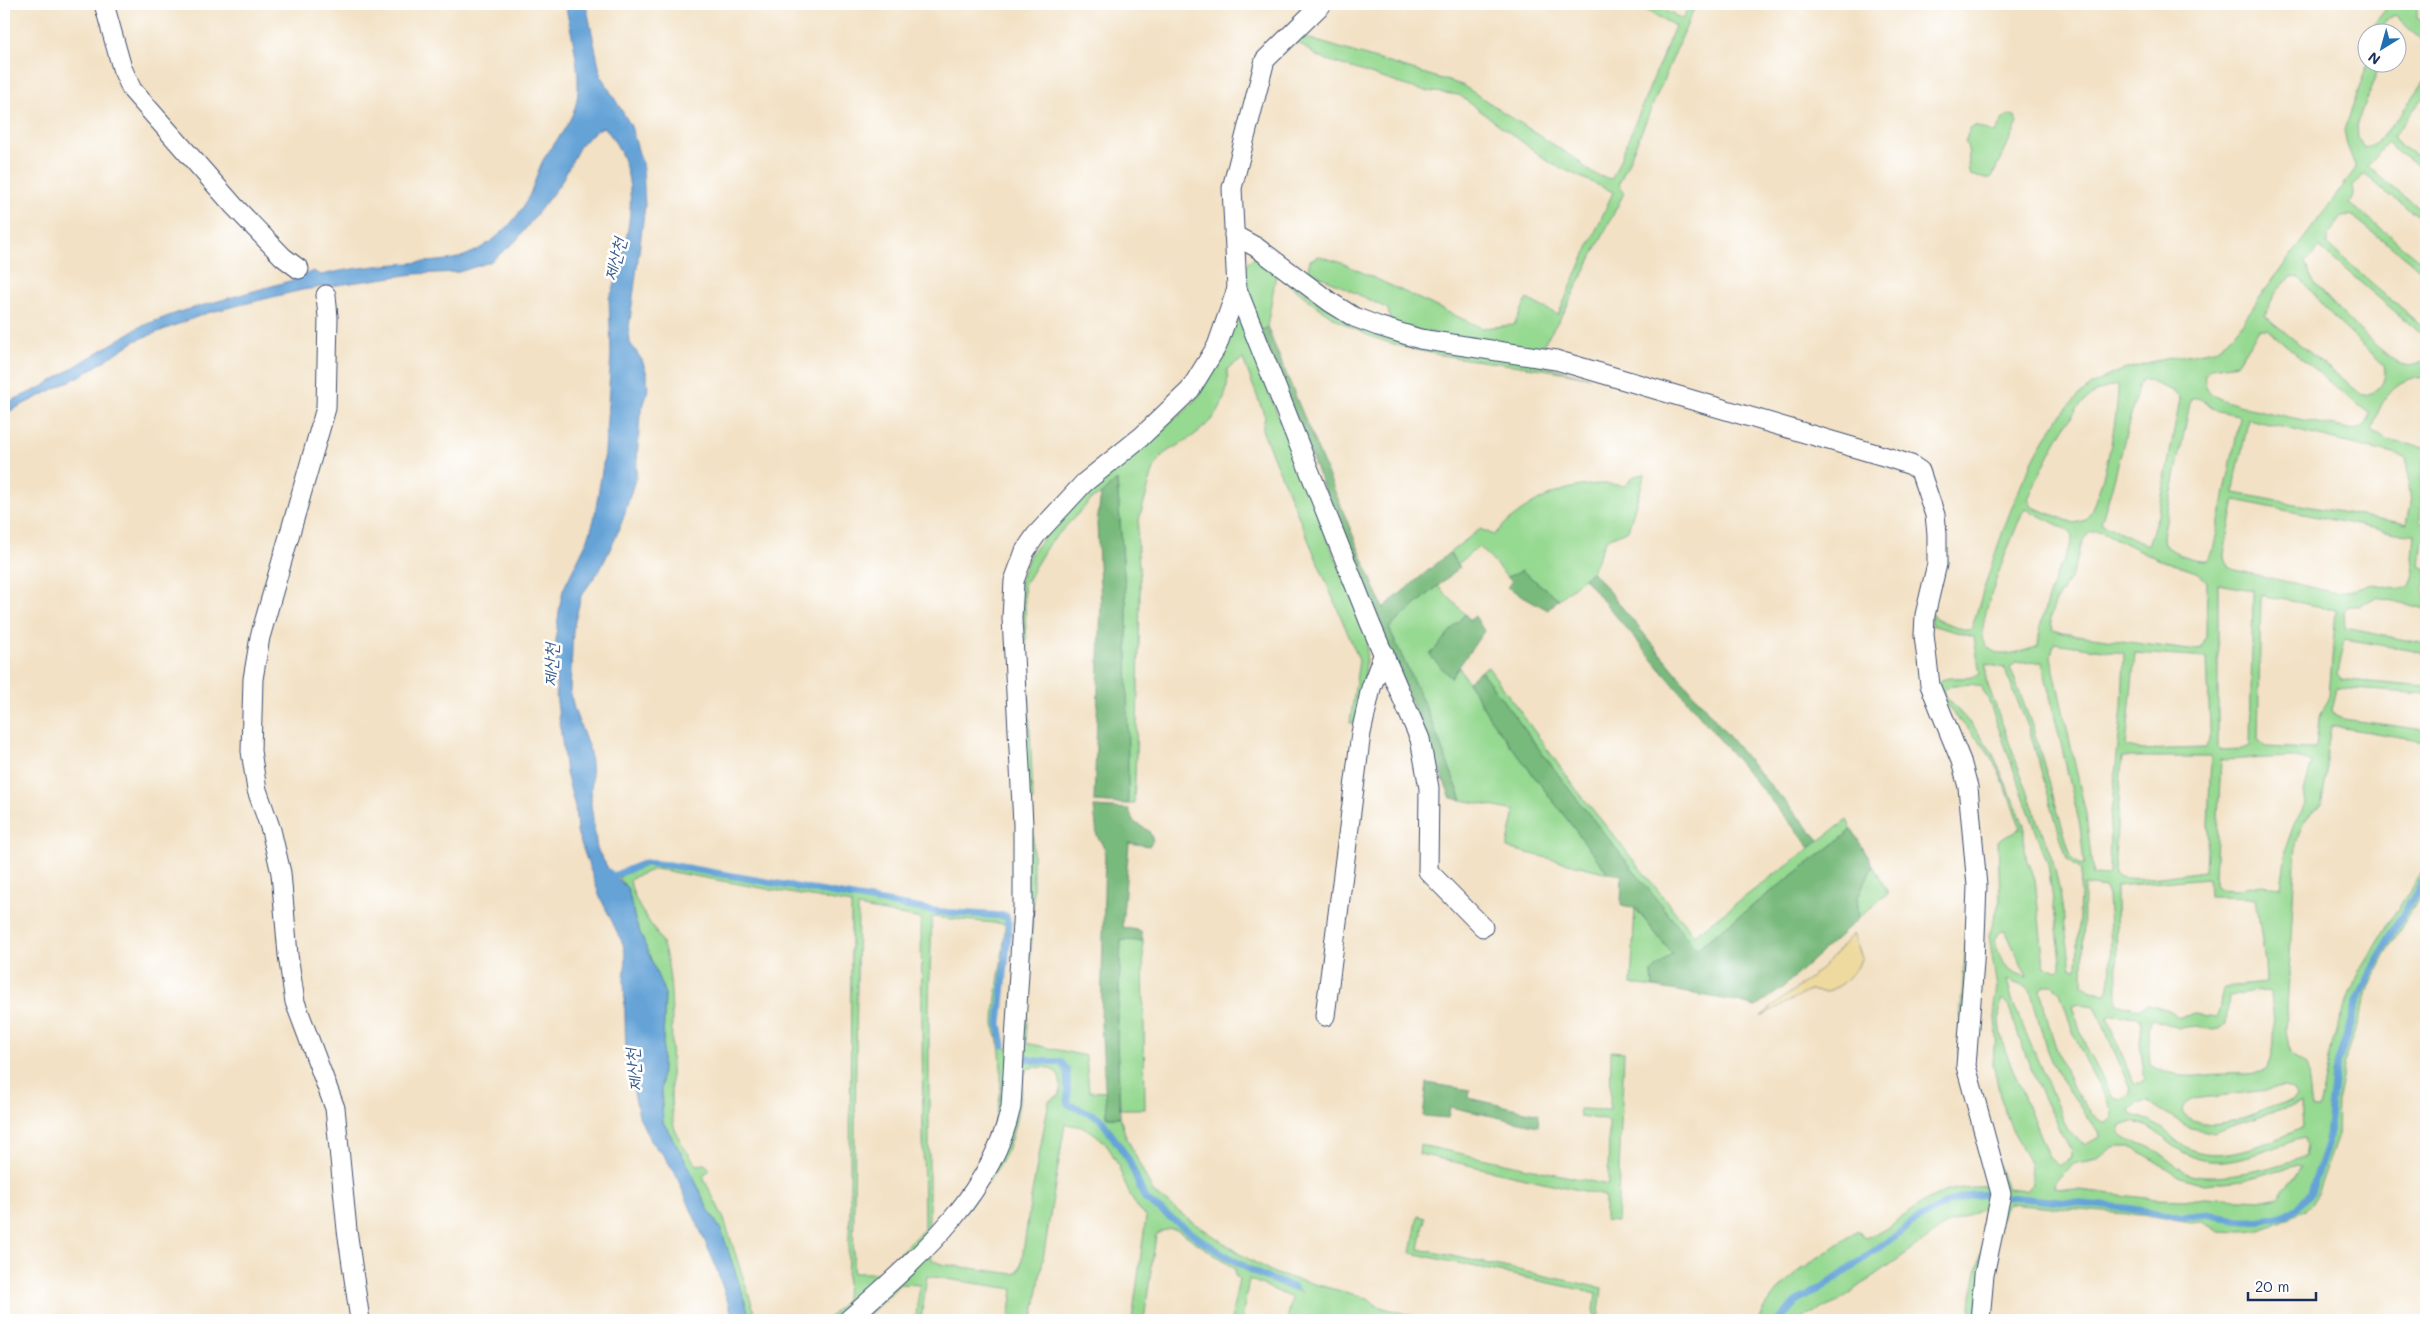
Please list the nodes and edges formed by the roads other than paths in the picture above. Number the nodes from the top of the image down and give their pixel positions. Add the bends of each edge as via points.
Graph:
1 (104, 4) edge
2 (1322, 4) edge
3 (1234, 235) junction
4 (299, 269) dead end
5 (1236, 289) junction
6 (326, 295) dead end
7 (1384, 653) junction
8 (1484, 927) dead end
9 (1325, 1016) dead end
10 (360, 1320) edge
11 (848, 1320) edge
12 (1980, 1320) edge

1 - 4 street via 122,68 132,90 234,206 283,257
2 - 3 street via 1265,60 1232,188
3 - 5 street
3 - 12 street via 1256,247 1330,302 1354,317 1378,326 1429,341 1556,360 1890,458 1920,471 1938,534 1937,564 1925,615 1930,685 1968,787 1974,845 1977,886 1966,1066 2001,1194 1984,1275
5 - 7 street
5 - 11 street via 1218,346 1190,390 1067,500 1036,535 1019,565 1012,597 1012,618 1022,785 1023,906 1011,1107 987,1171 970,1198 918,1254
6 - 10 street via 326,408 260,637 253,679 250,751 257,790 281,873 288,955 296,1002 334,1108
7 - 8 street via 1420,739 1430,788 1428,871
7 - 9 street via 1370,688 1361,734

